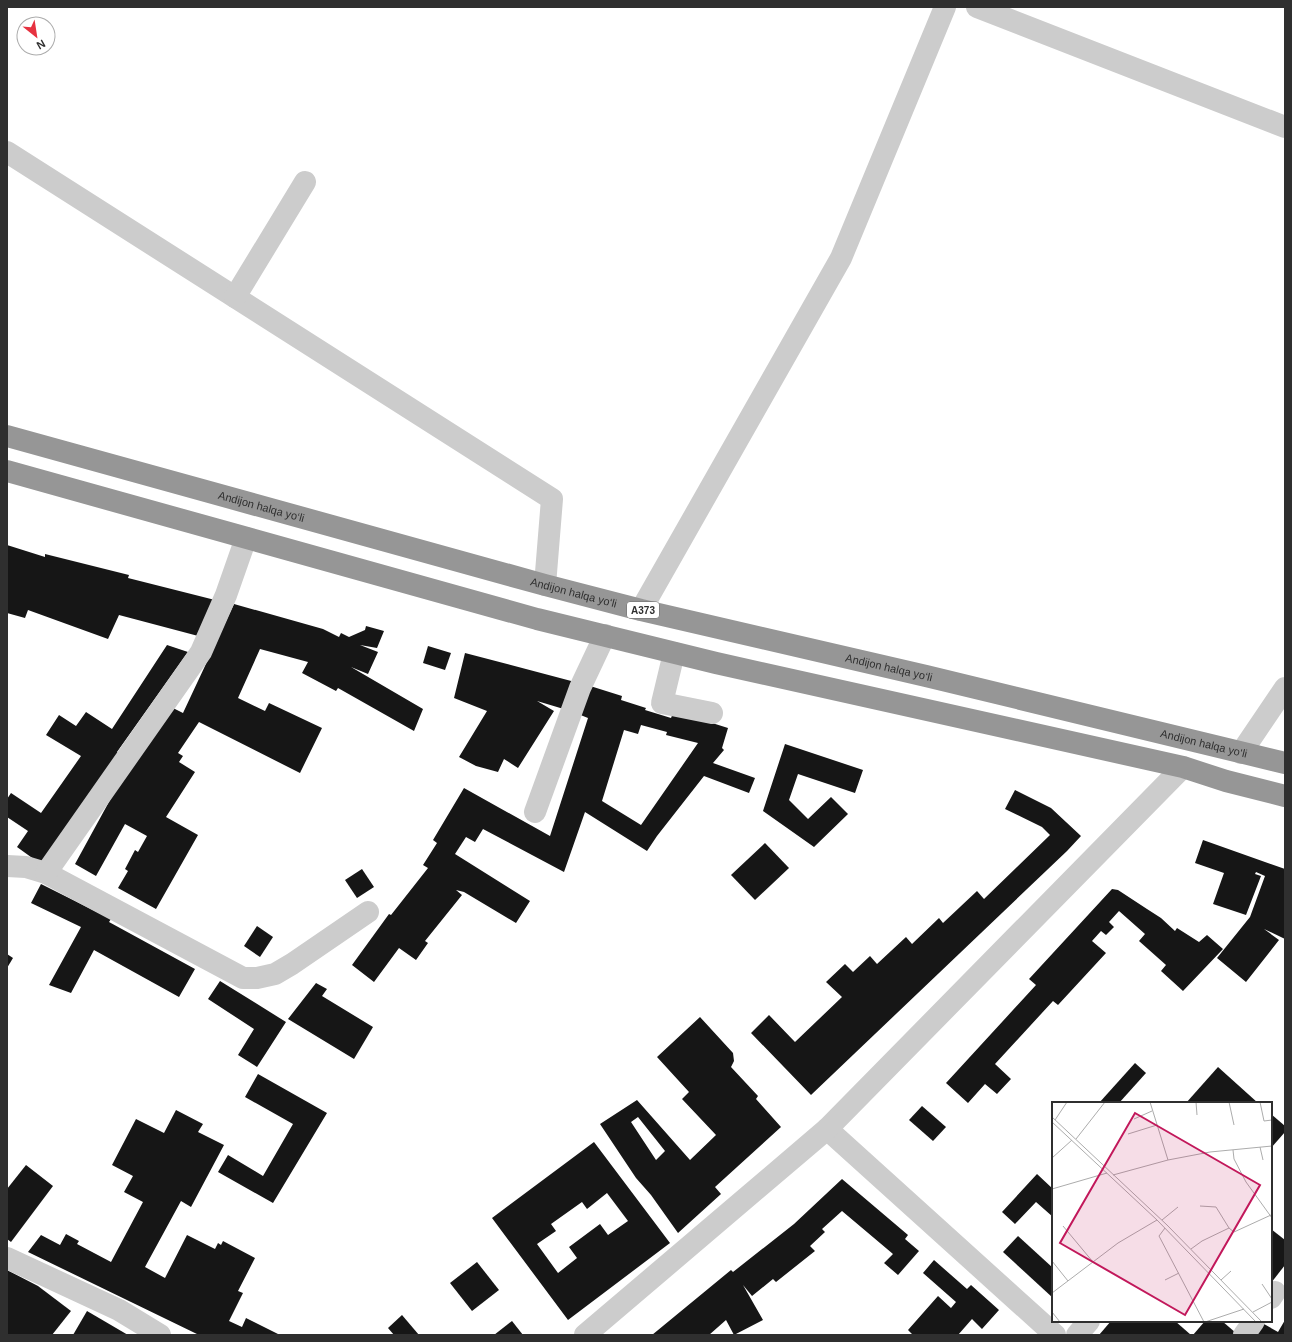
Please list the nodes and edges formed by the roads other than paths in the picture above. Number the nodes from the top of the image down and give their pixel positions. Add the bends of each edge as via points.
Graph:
1 (945, 7) edge
2 (977, 7) edge
3 (1285, 127) edge
4 (7, 152) edge
5 (306, 182) dead end
6 (235, 297) junction
7 (7, 436) edge
8 (7, 471) edge
9 (246, 538) junction
10 (544, 585) junction
11 (641, 610) junction
12 (605, 635) junction
13 (674, 653) junction
14 (1285, 688) edge
15 (712, 713) dead end
16 (1241, 753) junction
17 (1285, 763) edge
18 (1183, 767) junction
19 (1285, 796) edge
20 (535, 812) dead end
21 (7, 866) edge
22 (46, 873) junction
23 (368, 912) dead end
24 (827, 1129) junction
25 (7, 1258) edge
26 (1088, 1322) edge
27 (1253, 1322) edge
28 (160, 1335) edge
29 (585, 1335) edge
30 (1055, 1335) edge
31 (1076, 1335) edge
32 (1244, 1335) edge

1 - 11 street via 841,258
2 - 3 street
4 - 6 street
5 - 6 street
6 - 10 street via 552,499
7 - 10 highway, Andijon halqa yo‘li / A373
8 - 9 highway
9 - 12 highway via 537,619
9 - 22 street via 226,595 201,652
10 - 11 highway, Andijon halqa yo‘li / A373
11 - 16 highway, Andijon halqa yo‘li / A373
12 - 13 highway
12 - 20 street via 580,688
13 - 15 street via 662,703
13 - 18 highway
14 - 16 street
16 - 17 highway, Andijon halqa yo‘li / A373
18 - 19 highway
18 - 24 street
21 - 22 street via 26,867
22 - 23 street via 243,978 275,974
24 - 29 street
24 - 30 street
25 - 28 street via 119,1310
26 - 31 street
27 - 32 street

